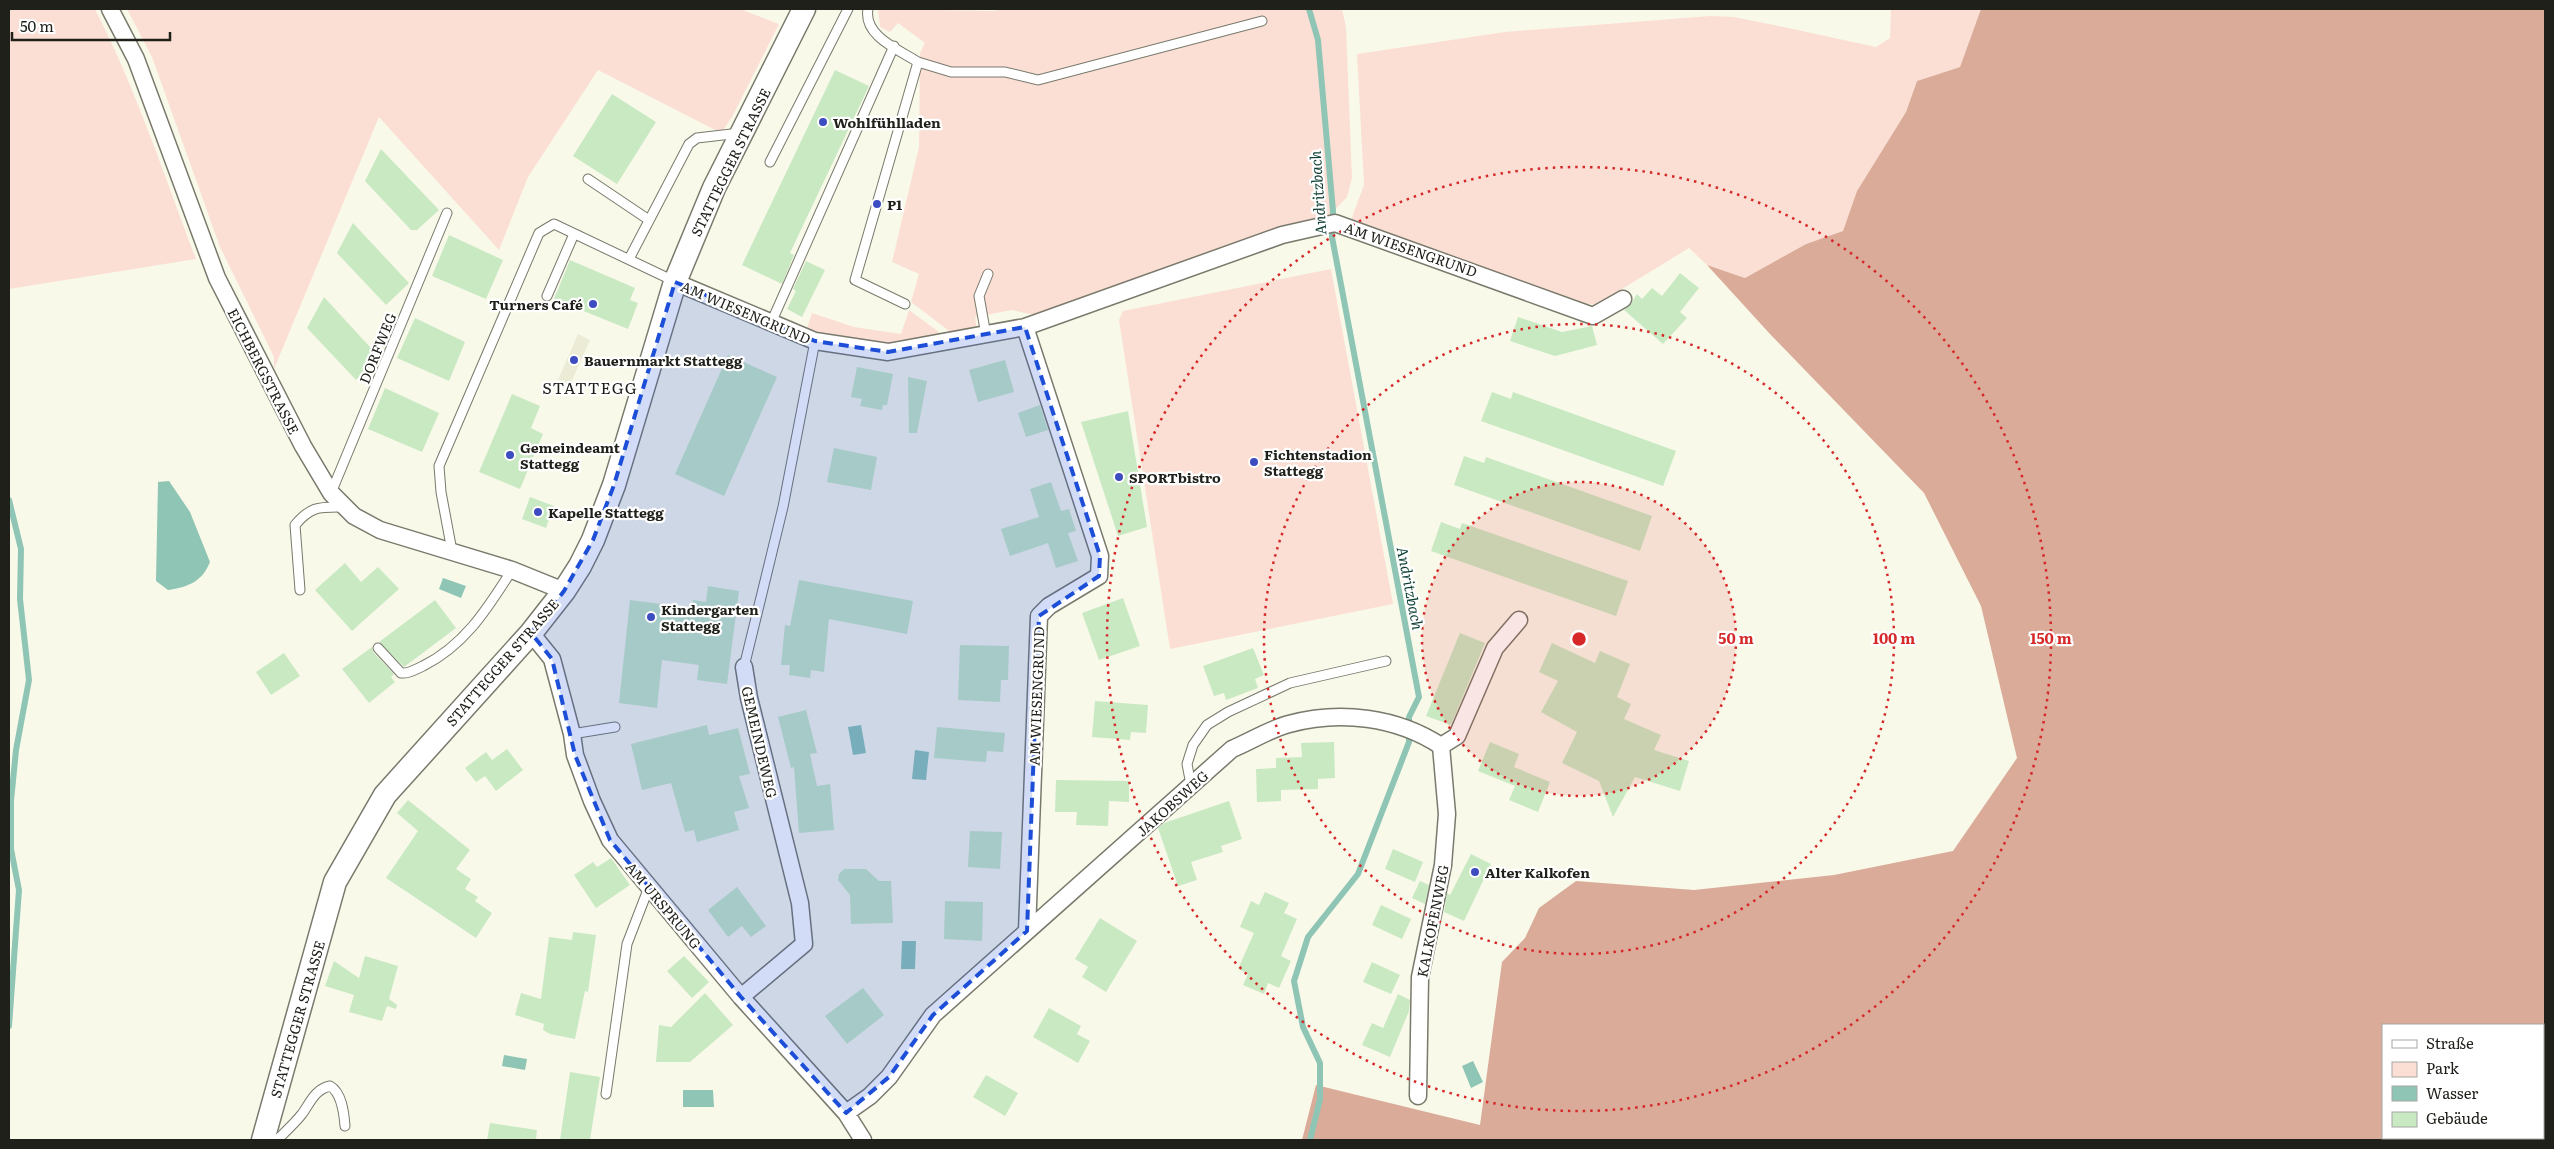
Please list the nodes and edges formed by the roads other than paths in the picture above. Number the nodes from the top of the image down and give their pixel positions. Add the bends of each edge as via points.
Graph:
1 (110, 9) edge
2 (804, 9) edge
3 (848, 9) edge
4 (868, 9) edge
5 (1262, 20) dead end
6 (894, 46) junction
7 (918, 62) junction
8 (743, 133) junction
9 (770, 162) dead end
10 (588, 179) dead end
11 (447, 213) dead end
12 (649, 220) junction
13 (574, 234) junction
14 (629, 259) junction
15 (988, 274) dead end
16 (675, 282) junction
17 (546, 296) dead end
18 (1623, 300) dead end
19 (905, 304) dead end
20 (771, 323) junction
21 (1024, 327) junction
22 (986, 335) junction
23 (816, 341) junction
24 (331, 493) junction
25 (342, 507) junction
26 (452, 551) junction
27 (512, 570) junction
28 (300, 590) dead end
29 (564, 591) junction
30 (1519, 620) dead end
31 (530, 633) junction
32 (378, 648) dead end
33 (1386, 660) dead end
34 (744, 667) joint
35 (615, 727) dead end
36 (572, 734) junction
37 (1441, 746) junction
38 (1191, 785) junction
39 (649, 887) junction
40 (1027, 931) junction
41 (741, 997) junction
42 (606, 1094) dead end
43 (1418, 1096) dead end
44 (846, 1113) junction
45 (345, 1126) dead end
46 (263, 1140) edge
47 (277, 1140) edge
48 (863, 1140) edge

1 - 24 street, EICHBERGSTRASSE via 136,59 217,278 303,446
2 - 8 main road, STATTEGGER STRASSE
3 - 9 lane
4 - 6 lane via 866,18 870,28
5 - 7 lane via 1038,80 1005,72 951,72
6 - 7 lane
6 - 20 lane
7 - 19 lane via 854,280
8 - 12 lane via 697,138 689,144
8 - 16 main road, STATTEGGER STRASSE via 714,188
10 - 12 lane
11 - 24 lane, DORFWEG
12 - 14 lane
13 - 14 lane
13 - 17 lane
13 - 26 lane via 554,224 539,233 439,466
14 - 16 lane
15 - 22 lane via 979,296
16 - 20 street, AM WIESENGRUND
16 - 29 main road, STATTEGGER STRASSE via 614,485 593,540
18 - 21 street, AM WIESENGRUND via 1593,316 1335,223 1282,235
20 - 23 street, AM WIESENGRUND
21 - 22 street, AM WIESENGRUND
21 - 40 street, AM WIESENGRUND via 1100,556 1099,576 1049,606 1039,616
22 - 23 street, AM WIESENGRUND via 888,352
23 - 34 lane, GEMEINDEWEG via 783,507
24 - 25 street, EICHBERGSTRASSE
25 - 26 street, EICHBERGSTRASSE via 380,530
25 - 28 lane via 320,507 306,512 296,524
26 - 27 street, EICHBERGSTRASSE
27 - 29 street, EICHBERGSTRASSE
27 - 32 lane via 482,618 439,658 407,674 401,673
29 - 31 main road, STATTEGGER STRASSE
30 - 37 street via 1495,648 1457,736
31 - 36 street, AM URSPRUNG via 552,659
31 - 46 main road, STATTEGGER STRASSE via 386,796 335,882
33 - 38 lane via 1290,683 1206,725 1193,745 1187,764
34 - 41 street, GEMEINDEWEG via 748,698 800,903 804,944
35 - 36 lane
36 - 39 street, AM URSPRUNG via 575,756 610,840
37 - 38 street, JAKOBSWEG via 1424,734 1396,723 1328,717 1288,724 1232,749
37 - 43 street, KALKOFENWEG via 1447,814 1443,865 1420,977
38 - 40 street, JAKOBSWEG
39 - 41 street, AM URSPRUNG
39 - 42 lane via 627,944
40 - 44 street, JAKOBSWEG via 933,1015 889,1076 870,1096
41 - 44 street, AM URSPRUNG
44 - 48 street, AM URSPRUNG
45 - 47 lane via 335,1089 325,1087 312,1097 301,1115

